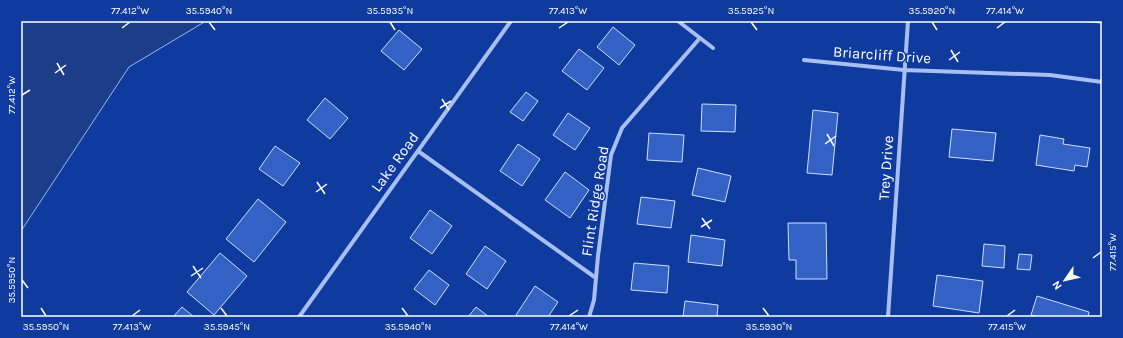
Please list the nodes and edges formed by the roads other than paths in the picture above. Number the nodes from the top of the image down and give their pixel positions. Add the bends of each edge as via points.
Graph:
1 (511, 21) edge
2 (678, 21) edge
3 (908, 21) edge
4 (700, 38) junction
5 (713, 48) dead end
6 (804, 60) dead end
7 (904, 70) junction
8 (1102, 82) edge
9 (418, 151) junction
10 (596, 278) junction
11 (299, 317) edge
12 (589, 317) edge
13 (888, 317) edge

1 - 9 street, Lake Road
2 - 4 street
3 - 7 street, Trey Drive
4 - 5 street
4 - 10 street, Flint Ridge Road via 622,128 611,156
6 - 7 street, Briarcliff Drive
7 - 8 street, Briarcliff Drive via 1050,75
7 - 13 street, Trey Drive
9 - 10 street, Flint Ridge Road
9 - 11 street, Lake Road
10 - 12 street, Flint Ridge Road

